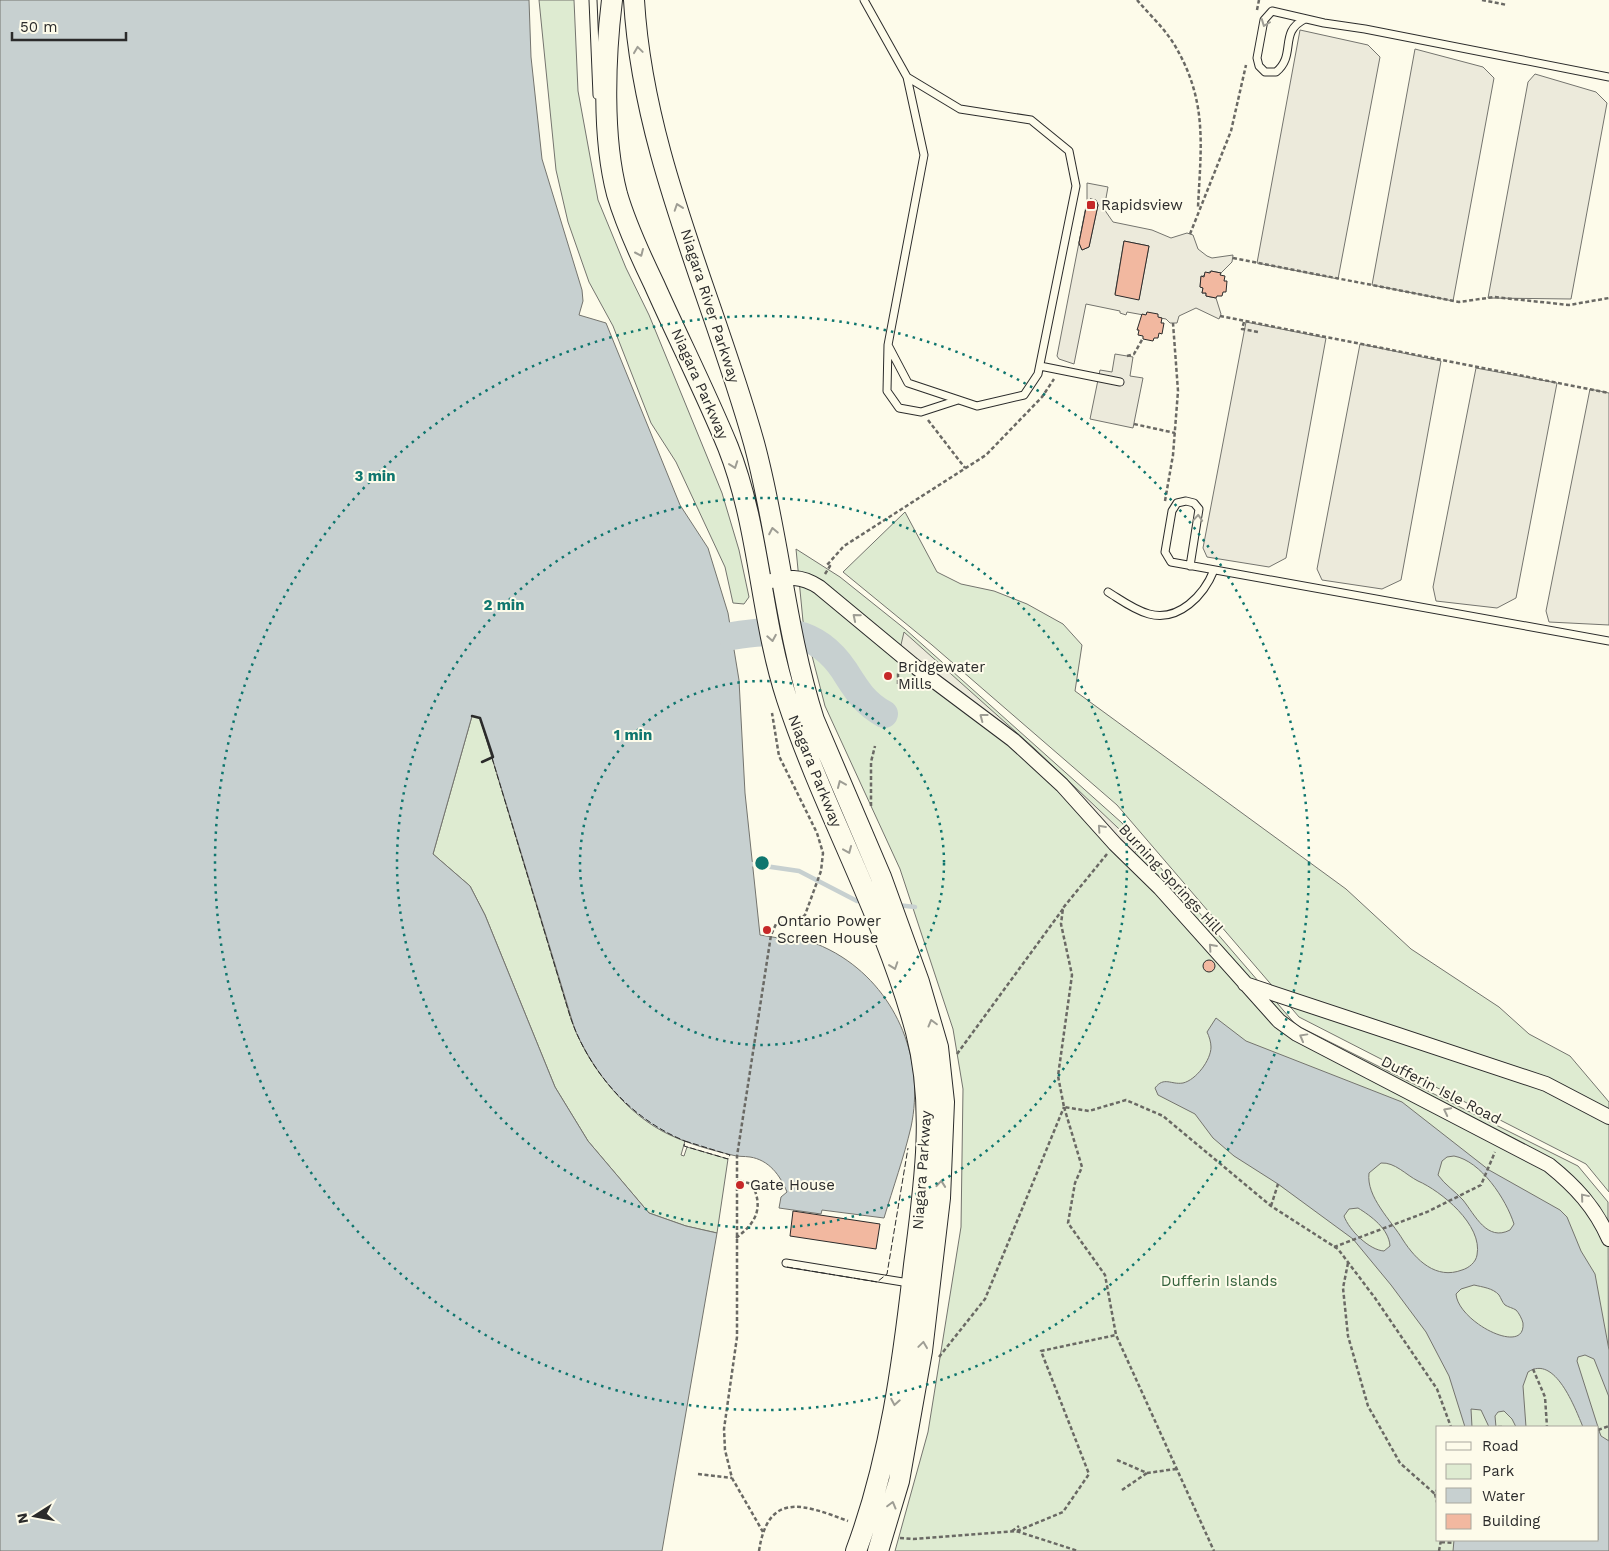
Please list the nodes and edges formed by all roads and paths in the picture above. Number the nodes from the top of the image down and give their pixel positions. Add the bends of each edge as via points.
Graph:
1 (592, 0) edge
2 (612, 0) edge
3 (634, 0) edge
4 (864, 0) edge
5 (1137, 0) edge
6 (1258, 0) edge
7 (1482, 0) edge
8 (1507, 4) dead end
9 (1255, 18) dead end
10 (1305, 19) junction
11 (1246, 64) dead end
12 (907, 77) junction
13 (1609, 77) edge
14 (616, 190) junction
15 (1198, 211) junction
16 (1190, 234) dead end
17 (1233, 258) dead end
18 (1609, 298) edge
19 (1220, 316) dead end
20 (1244, 322) junction
21 (1173, 323) dead end
22 (1258, 332) dead end
23 (1142, 338) dead end
24 (888, 345) junction
25 (1127, 356) dead end
26 (1040, 366) junction
27 (1054, 379) dead end
28 (1120, 382) dead end
29 (1609, 393) edge
30 (958, 400) junction
31 (921, 412) junction
32 (1134, 424) dead end
33 (1175, 433) junction
34 (965, 468) junction
35 (1165, 502) dead end
36 (1190, 566) junction
37 (1214, 570) junction
38 (825, 574) dead end
39 (770, 588) junction
40 (1108, 592) dead end
41 (787, 612) joint
42 (1609, 641) edge
43 (772, 705) dead end
44 (875, 746) dead end
45 (871, 799) dead end
46 (1115, 844) junction
47 (871, 879) junction
48 (1063, 908) junction
49 (886, 918) junction
50 (1244, 983) junction
51 (952, 1062) dead end
52 (1064, 1107) junction
53 (1609, 1117) edge
54 (1500, 1139) junction
55 (737, 1180) junction
56 (1278, 1184) dead end
57 (1272, 1206) junction
58 (736, 1238) junction
59 (1609, 1239) edge
60 (1334, 1247) junction
61 (1348, 1262) junction
62 (786, 1263) dead end
63 (912, 1283) junction
64 (1116, 1335) junction
65 (938, 1359) dead end
66 (1533, 1369) dead end
67 (1451, 1426) edge
68 (1547, 1426) edge
69 (1117, 1460) dead end
70 (1176, 1469) junction
71 (1147, 1473) junction
72 (698, 1474) dead end
73 (732, 1478) junction
74 (1122, 1490) dead end
75 (1435, 1494) joint
76 (1436, 1498) edge
77 (850, 1522) dead end
78 (1019, 1526) dead end
79 (1014, 1531) junction
80 (763, 1532) junction
81 (895, 1536) dead end
82 (1441, 1541) edge
83 (1454, 1543) dead end
84 (759, 1551) edge
85 (856, 1551) edge
86 (878, 1551) edge
87 (1078, 1551) edge
88 (1214, 1551) edge
89 (1439, 1551) edge

1 - 14 lane via 600,129
2 - 14 main road, Niagara Parkway via 606,81
39 -> 3 main road, Niagara River Parkway via 763,480 746,416 649,113 637,46
4 - 12 lane
5 - 15 path via 1174,43 1194,87 1202,127
6 - 9 path
7 - 8 path
10 -> 10 lane via 1272,11 1264,20 1257,58 1265,72 1276,72 1285,65 1291,29
10 - 13 lane
11 - 15 path via 1231,131
12 - 24 lane via 924,155
12 - 26 lane via 960,109 1031,120 1069,151 1076,186
14 -> 39 main road, Niagara Parkway via 633,238 733,461
15 - 16 path
17 - 18 path via 1459,302 1494,297 1569,305
19 - 20 path
20 - 22 path via 1242,329
20 - 29 path
21 - 33 path via 1178,391
23 - 25 path via 1134,354
24 - 30 lane via 908,383
24 - 31 lane via 887,391 899,408
26 - 28 lane
26 - 30 lane via 1024,395 977,406
27 - 34 path via 1042,397 986,455
30 - 31 lane
31 - 34 path
32 - 33 path
33 - 35 path
34 - 38 path via 844,546 827,565 830,566
36 -> 36 lane via 1199,509 1186,501 1177,503 1172,511 1165,552 1171,562
36 - 37 lane
37 - 40 lane via 1205,590 1195,600 1170,614 1149,614
37 - 42 lane
39 - 41 main road, Niagara River Parkway
46 -> 39 street, Burning Springs Hill via 1062,785 1013,740 913,665 819,587 803,578
39 -> 47 main road, Niagara Parkway via 779,674 804,747
47 -> 41 main road, Niagara Parkway via 814,720 799,671
43 - 55 path via 779,756 817,833 823,854 821,870 803,918 776,924 771,936 737,1156
44 - 45 path via 871,762
46 - 48 path
50 -> 46 street, Burning Springs Hill via 1160,888
47 - 49 main road, Niagara Parkway
48 - 51 path
48 - 52 path via 1061,924 1072,975 1058,1076
49 -> 63 main road, Niagara Parkway via 925,1082 925,1169
86 -> 49 main road, Niagara Parkway via 899,1481 922,1352 934,1260 945,1127 941,1062 933,1025
50 - 53 street via 1530,1078
54 -> 50 street, Dufferin Isle Road via 1297,1034 1279,1021
52 - 57 path via 1089,1112 1126,1100 1163,1116
52 - 64 path via 1082,1167 1075,1183 1068,1223 1105,1275
52 - 65 path via 985,1299
59 -> 54 street, Dufferin Isle Road via 1602,1222 1572,1184 1548,1165
54 - 60 path via 1481,1185 1427,1212
55 - 58 path
55 - 58 path via 752,1184 758,1196 751,1227
56 - 57 path
57 - 60 path
58 - 73 path via 737,1337 724,1429
60 - 61 path
61 - 67 path via 1437,1390
61 - 75 path via 1343,1288 1348,1336 1368,1406 1400,1463
62 - 63 lane
63 -> 85 main road, Niagara Parkway via 886,1453
64 - 70 path
64 - 79 path via 1041,1352 1088,1474 1063,1512
66 - 68 path via 1545,1397
69 - 71 path
70 - 71 path
70 - 88 path
71 - 74 path
72 - 73 path
73 - 80 path
75 - 76 path
77 - 80 path via 811,1508 795,1506 775,1515
78 - 79 path
79 - 81 path via 913,1540
79 - 87 path
80 - 84 path
82 - 83 path
82 - 89 path

